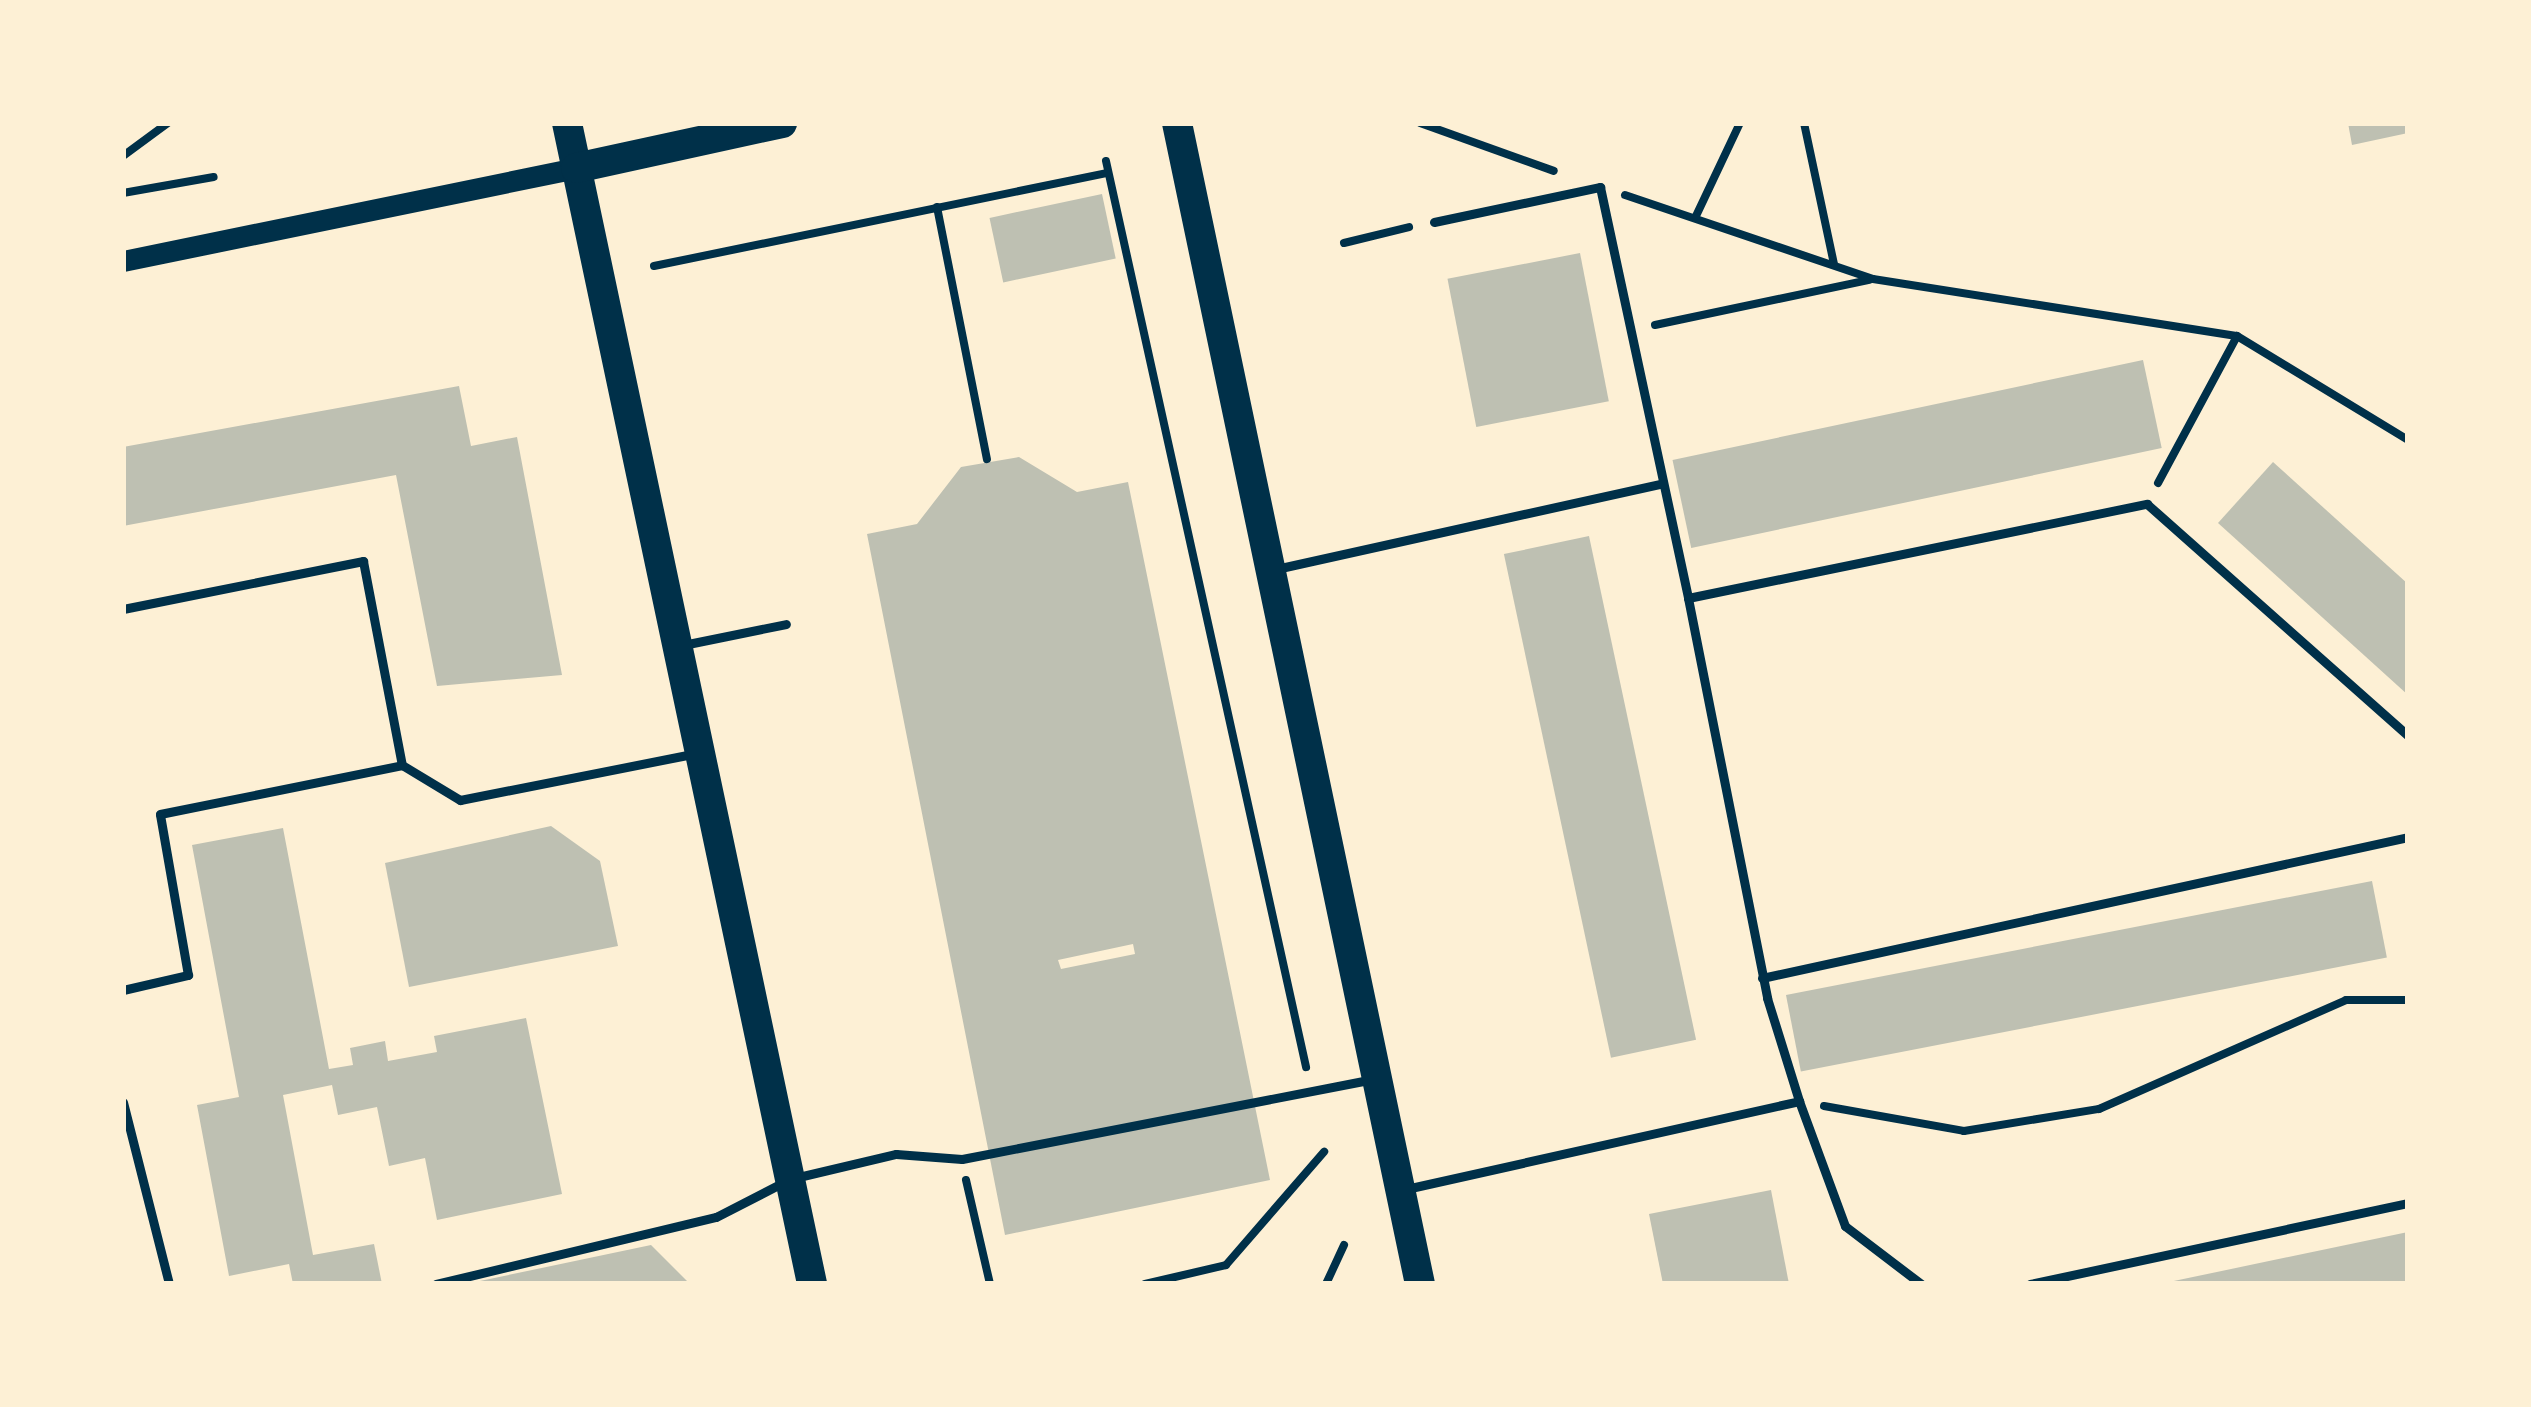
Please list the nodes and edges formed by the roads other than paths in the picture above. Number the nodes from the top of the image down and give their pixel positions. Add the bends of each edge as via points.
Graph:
1 (567, 123) edge
2 (782, 123) edge
3 (1177, 123) edge
4 (679, 134) edge
5 (576, 167) junction
6 (1434, 222) road end
7 (123, 261) edge
8 (1663, 483) junction
9 (1271, 570) junction
10 (1688, 598) junction
11 (123, 609) edge
12 (786, 624) dead end
13 (677, 646) junction
14 (2408, 736) edge
15 (700, 753) junction
16 (402, 765) junction
17 (2408, 836) edge
18 (1762, 978) junction
19 (123, 990) edge
20 (1378, 1078) junction
21 (1799, 1101) junction
22 (123, 1102) edge
23 (790, 1179) junction
24 (1401, 1190) junction
25 (2408, 1204) edge
26 (169, 1284) edge
27 (436, 1284) edge
28 (812, 1284) edge
29 (1420, 1284) edge
30 (1921, 1284) edge
31 (2030, 1284) edge

1 - 5 main road
2 - 4 main road
3 - 9 main road
4 - 5 main road
5 - 7 street
5 - 13 main road
6 - 8 lane via 1600,187
8 - 9 lane
8 - 10 lane
9 - 20 main road
10 - 14 lane via 2147,504
10 - 18 lane
11 - 16 lane via 363,561
12 - 13 lane
13 - 15 main road
15 - 16 lane via 460,800
15 - 23 main road
16 - 19 lane via 160,814 188,975
17 - 18 lane
18 - 21 lane
20 - 23 lane via 962,1159 896,1154
20 - 24 main road
21 - 24 lane
21 - 30 lane via 1845,1226
22 - 26 lane
23 - 27 lane via 716,1217
23 - 28 main road
24 - 29 main road
25 - 31 lane

